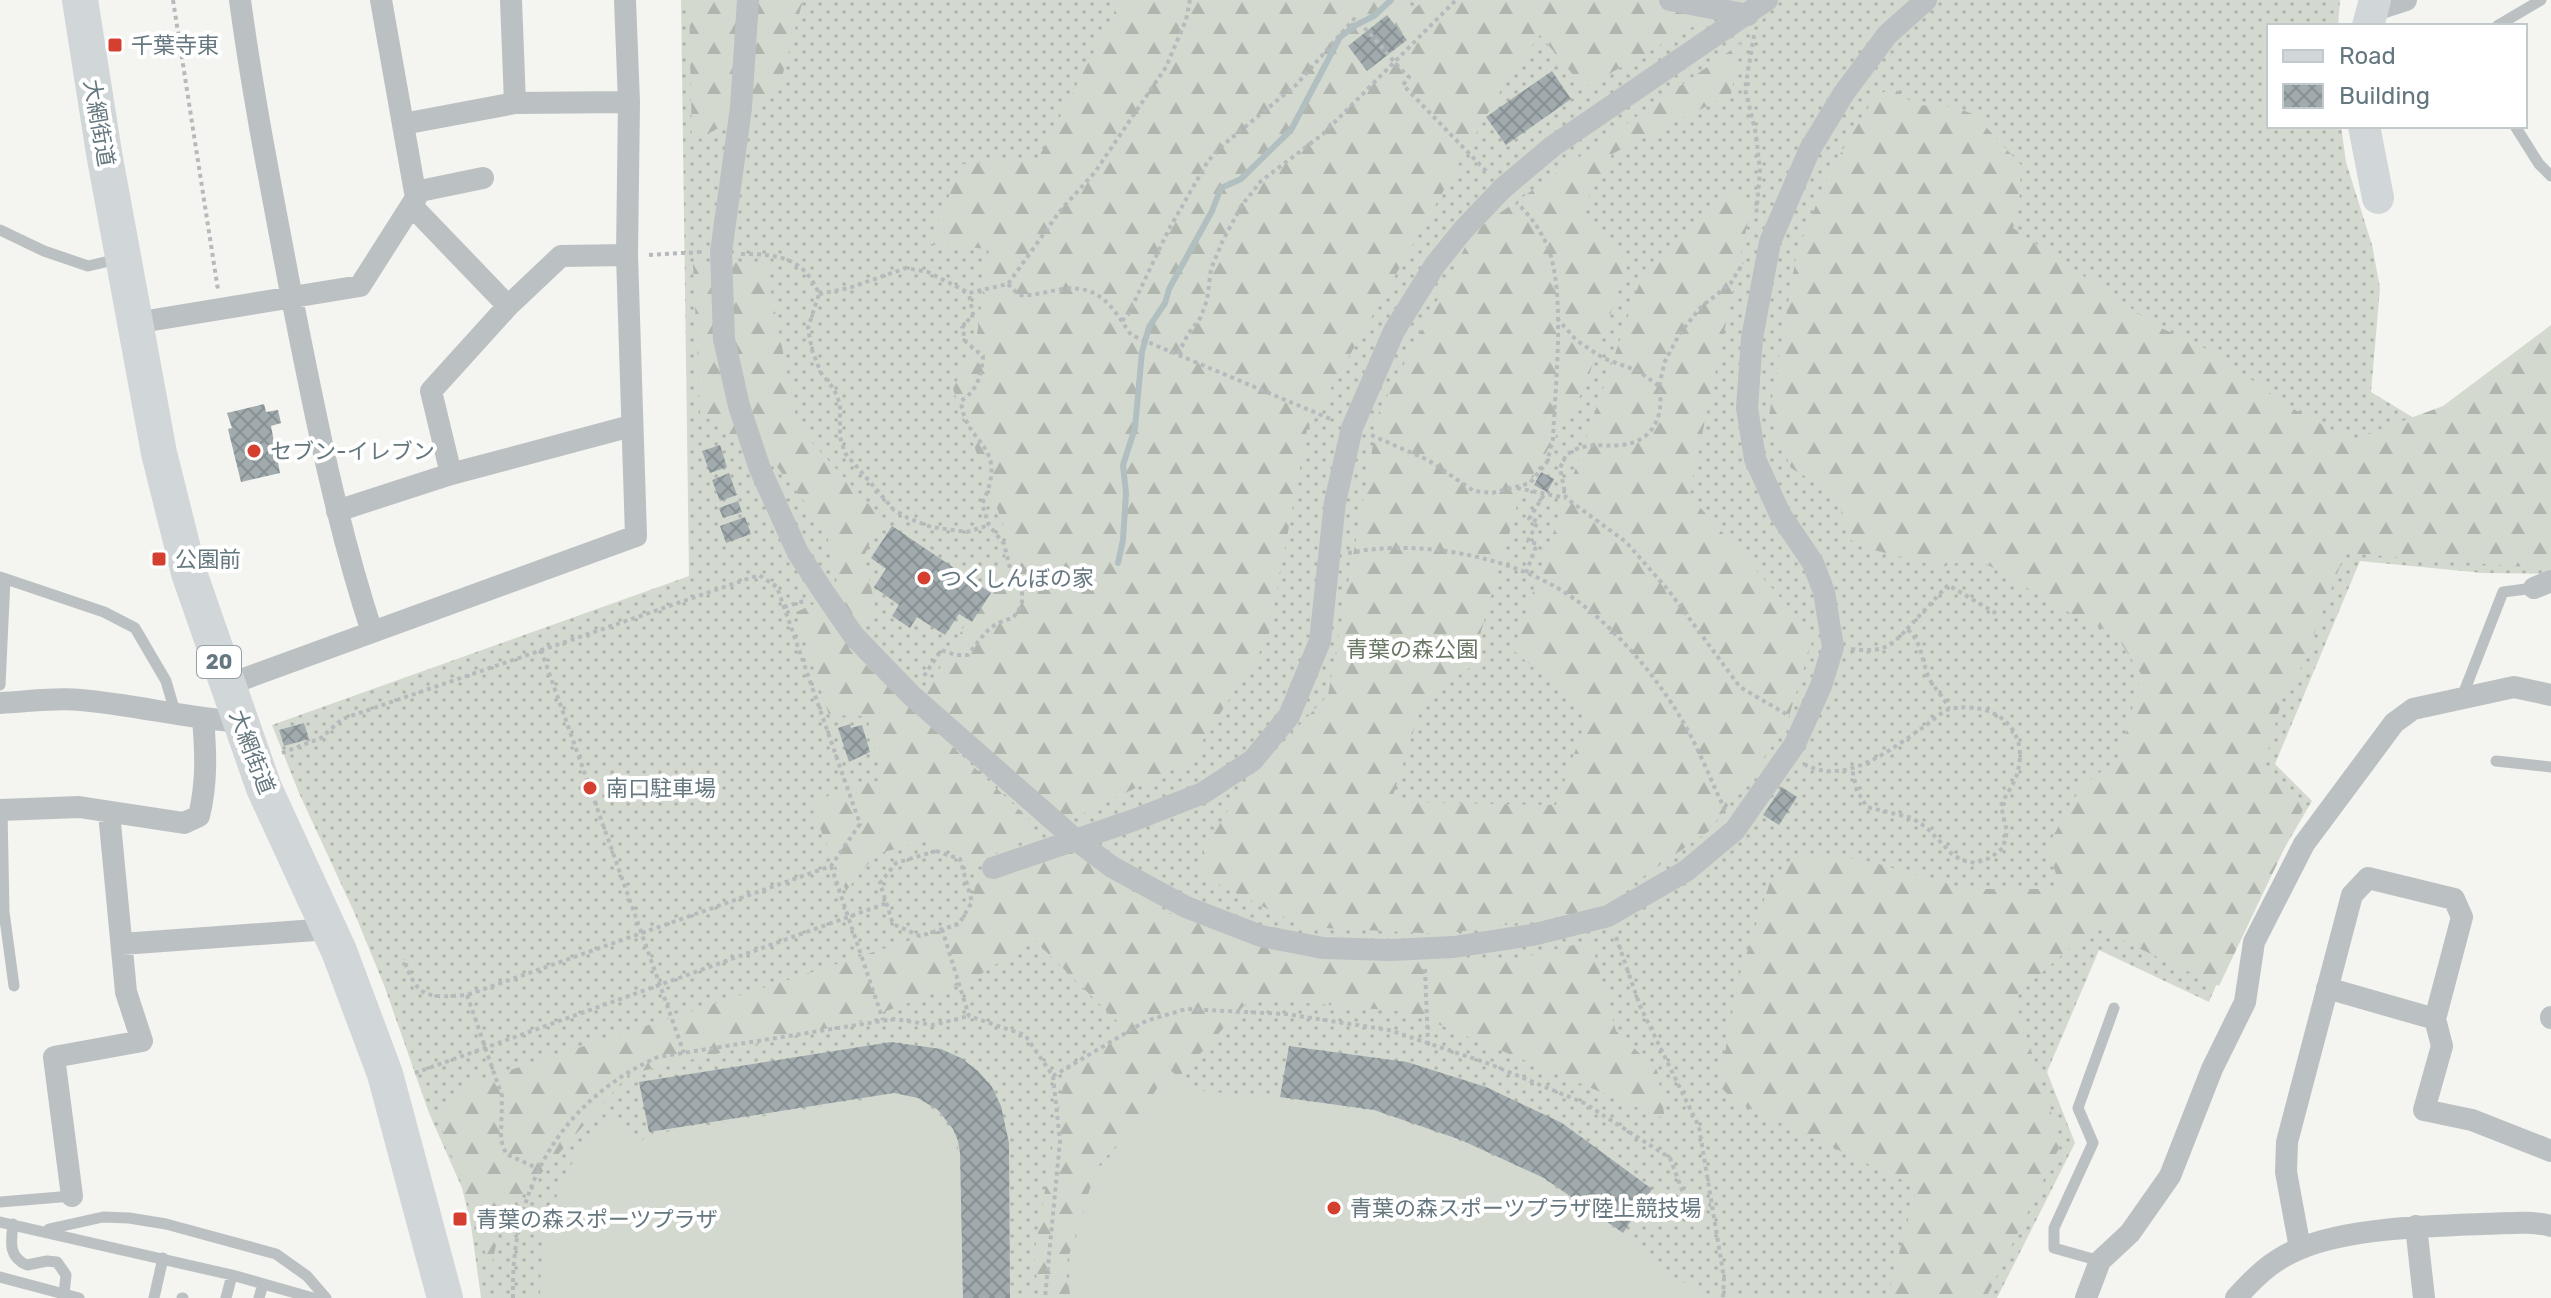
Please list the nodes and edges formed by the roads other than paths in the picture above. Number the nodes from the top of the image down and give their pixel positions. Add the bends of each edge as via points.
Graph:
1 (80, 0) edge
2 (240, 0) edge
3 (381, 0) edge
4 (511, 0) edge
5 (625, 0) edge
6 (748, 0) edge
7 (1670, 0) edge
8 (1767, 0) edge
9 (1926, 0) edge
10 (2406, 0) edge
11 (2541, 0) edge
12 (2372, 12) edge
13 (1752, 21) junction
14 (2500, 24) edge
15 (629, 102) junction
16 (515, 103) junction
17 (403, 124) junction
18 (2364, 128) edge
19 (2516, 128) edge
20 (2551, 176) edge
21 (483, 178) dead end
22 (2378, 198) dead end
23 (414, 199) junction
24 (0, 230) edge
25 (627, 255) junction
26 (123, 258) junction
27 (292, 298) junction
28 (508, 306) junction
29 (135, 323) junction
30 (631, 426) junction
31 (451, 474) junction
32 (337, 511) junction
33 (3, 578) edge
34 (2542, 584) edge
35 (372, 632) junction
36 (0, 685) edge
37 (227, 685) junction
38 (2551, 695) edge
39 (2462, 697) junction
40 (0, 703) edge
41 (175, 712) junction
42 (203, 719) junction
43 (240, 722) junction
44 (2496, 761) dead end
45 (2551, 767) edge
46 (1, 810) edge
47 (109, 813) junction
48 (1076, 840) junction
49 (993, 868) dead end
50 (329, 929) junction
51 (122, 944) junction
52 (14, 986) dead end
53 (2327, 988) junction
54 (2114, 1008) dead end
55 (2435, 1019) junction
56 (2551, 1151) edge
57 (72, 1196) joint
58 (0, 1202) edge
59 (0, 1222) edge
60 (13, 1224) junction
61 (2416, 1226) junction
62 (2551, 1226) edge
63 (45, 1230) junction
64 (2300, 1248) junction
65 (163, 1258) junction
66 (2100, 1261) junction
67 (232, 1275) junction
68 (0, 1277) edge
69 (263, 1284) junction
70 (64, 1294) junction
71 (79, 1298) edge
72 (154, 1298) edge
73 (226, 1298) edge
74 (259, 1298) edge
75 (313, 1298) edge
76 (326, 1298) edge
77 (445, 1298) edge
78 (2086, 1298) edge
79 (2236, 1298) edge
80 (2424, 1298) edge

1 - 26 main road, 大網街道 / 20
2 - 27 street
3 - 17 street
4 - 16 street
5 - 15 street
6 - 48 street via 741,108 721,252 724,339 760,469 798,553 854,636 911,695
7 - 13 street
8 - 13 street
9 - 48 street via 1887,35 1844,93 1810,149 1770,242 1752,338 1747,408 1755,459 1824,592 1833,647 1805,725 1735,830 1686,871 1608,916 1532,935 1425,949 1323,948 1261,936 1186,907 1112,867
10 - 12 street
11 - 14 lane
13 - 48 street via 1553,146 1463,230 1394,331 1352,428 1335,502 1320,641 1289,716 1253,760 1203,793
15 - 16 street
15 - 25 street
16 - 17 street
17 - 23 street
18 - 22 street
19 - 20 lane
21 - 23 street
23 - 27 street via 360,286
23 - 28 street
24 - 26 lane via 88,266
25 - 28 street via 561,256
25 - 30 street
26 - 29 main road, 大網街道 / 20
27 - 29 street
27 - 32 street
28 - 31 street via 431,391
29 - 37 main road, 大網街道 / 20 via 189,573
30 - 31 street
30 - 35 street via 636,536
31 - 32 street
32 - 35 street
33 - 36 lane
33 - 41 lane via 135,628 166,681
34 - 39 lane via 2503,592
35 - 37 street
37 - 43 main road, 大網街道 / 20
38 - 39 street via 2514,687
39 - 66 street via 2413,709 2394,723 2304,844 2254,942 2245,1002 2170,1176 2130,1233
40 - 41 street via 77,699
41 - 42 street
42 - 43 street
42 - 47 street via 207,766 199,816 184,823
43 - 50 main road, 大網街道 / 20 via 264,788
44 - 45 lane
46 - 47 street via 79,807
46 - 52 lane via 4,912
47 - 51 street
48 - 49 street
50 - 51 street
50 - 77 main road, 大網街道 / 20 via 385,1074
51 - 57 street via 126,992 142,1041 54,1057
53 - 55 street
53 - 55 street via 2352,895 2368,878 2454,899 2462,917
53 - 64 street via 2287,1142 2286,1172
54 - 66 lane via 2078,1108 2093,1143 2054,1228 2054,1248
55 - 56 street via 2442,1046 2424,1110 2472,1120
57 - 58 lane
59 - 60 lane
60 - 63 lane
60 - 70 lane via 14,1256 27,1265 57,1262 66,1275
61 - 62 street
61 - 64 street
61 - 80 street
63 - 65 lane
63 - 76 lane via 103,1217 166,1224 276,1254
64 - 79 street via 2268,1265
65 - 67 lane
65 - 72 lane
66 - 78 street
67 - 69 lane
67 - 73 lane
68 - 70 lane
69 - 74 lane
69 - 75 lane
70 - 71 lane

